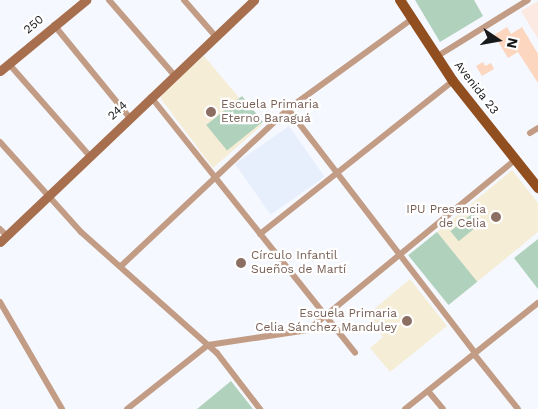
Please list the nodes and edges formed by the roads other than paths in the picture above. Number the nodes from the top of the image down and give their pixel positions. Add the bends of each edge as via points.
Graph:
1 (86, 0) edge
2 (109, 0) edge
3 (184, 0) edge
4 (254, 0) edge
5 (400, 0) edge
6 (528, 0) edge
7 (412, 19) junction
8 (54, 25) junction
9 (216, 37) junction
10 (436, 57) junction
11 (9, 64) junction
12 (0, 71) edge
13 (174, 76) junction
14 (453, 81) junction
15 (152, 98) junction
16 (288, 109) junction
17 (129, 117) junction
18 (538, 128) edge
19 (530, 134) dead end
20 (0, 142) edge
21 (89, 155) junction
22 (516, 159) junction
23 (338, 175) junction
24 (214, 177) junction
25 (538, 188) edge
26 (46, 196) junction
27 (260, 234) junction
28 (2, 235) edge
29 (400, 255) junction
30 (122, 266) junction
31 (0, 302) edge
32 (537, 306) edge
33 (326, 316) junction
34 (208, 344) junction
35 (355, 353) dead end
36 (475, 353) junction
37 (428, 391) junction
38 (62, 409) edge
39 (127, 409) edge
40 (260, 409) edge
41 (405, 409) edge
42 (443, 409) edge
43 (518, 409) edge

1 - 8 street, 250
2 - 13 street
3 - 9 street
4 - 9 street, 244
5 - 7 main road, Avenida 23
6 - 10 street
7 - 10 main road, Avenida 23
7 - 16 street
8 - 11 street, 250
8 - 17 street
9 - 13 street, 244
10 - 14 main road, Avenida 23
11 - 12 street, 250
11 - 21 street
13 - 15 street, 244
14 - 22 main road, Avenida 23
14 - 23 street
15 - 17 street, 244
15 - 24 street
16 - 23 street
16 - 24 street
17 - 21 street, 244
18 - 19 street
20 - 26 street
21 - 26 street, 244
22 - 25 main road, Avenida 23
22 - 29 street
23 - 27 street
23 - 29 street
24 - 27 street
24 - 30 street
26 - 28 street, 244
26 - 30 street
27 - 33 street
29 - 33 street
29 - 36 street
30 - 34 street
31 - 38 street
32 - 36 street
33 - 34 street via 299,332
33 - 35 street
34 - 39 street
34 - 40 street
36 - 37 street
36 - 43 street
37 - 41 street
37 - 42 street

